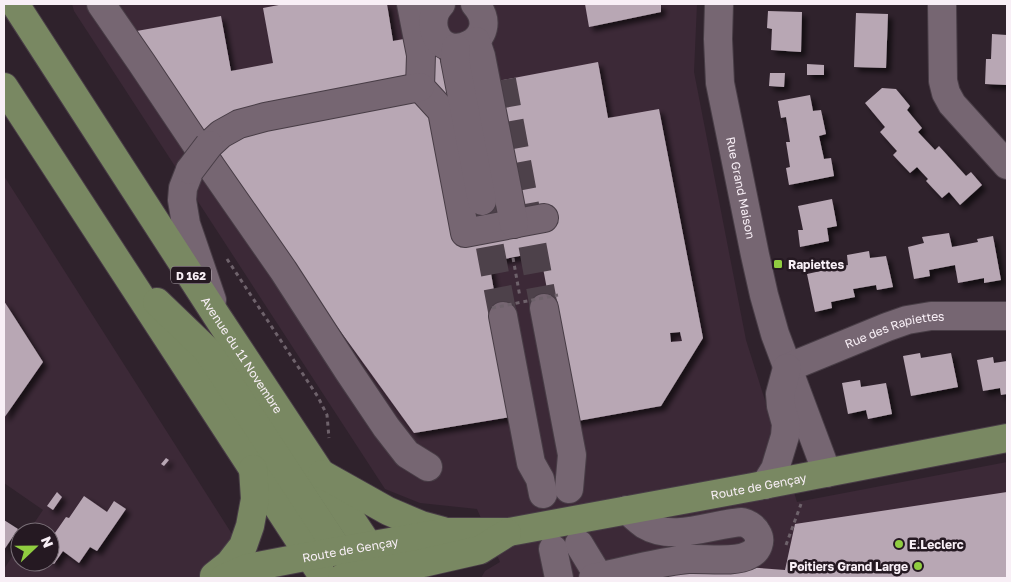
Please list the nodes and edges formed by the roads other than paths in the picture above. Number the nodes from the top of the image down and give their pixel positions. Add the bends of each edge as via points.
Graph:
1 (15, 4) edge
2 (101, 4) edge
3 (411, 4) edge
4 (441, 4) edge
5 (719, 4) edge
6 (942, 4) edge
7 (473, 30) edge
8 (4, 87) edge
9 (420, 87) junction
10 (1007, 165) edge
11 (482, 201) tunnel mouth
12 (544, 218) dead end
13 (514, 224) junction
14 (119, 264) junction
15 (551, 301) tunnel mouth
16 (498, 312) tunnel mouth
17 (1007, 316) edge
18 (218, 318) junction
19 (787, 368) junction
20 (1007, 438) edge
21 (572, 455) junction
22 (531, 463) junction
23 (428, 468) dead end
24 (253, 469) junction
25 (320, 473) junction
26 (827, 473) junction
27 (766, 485) junction
28 (627, 510) junction
29 (447, 532) junction
30 (509, 532) junction
31 (368, 546) junction
32 (480, 550) junction
33 (339, 551) junction
34 (317, 567) edge
35 (367, 576) edge
36 (211, 578) edge
37 (224, 578) edge
38 (454, 578) edge
39 (559, 578) edge
40 (596, 578) edge

1 - 18 main road, Avenue du 11 Novembre / D 162
2 - 23 street via 386,427 407,454
3 - 9 street via 421,55
4 - 7 street via 433,19 433,27 441,41 448,46
5 - 19 street, Rue Grand Maison via 720,83 764,295
6 - 10 street via 946,93 952,104
7 - 11 street via 455,60
7 - 13 street via 481,56 494,81
8 - 14 main road
9 - 13 street via 442,111 465,233
9 - 18 street, bridge via 239,124 209,145 190,170 182,200 186,224
12 - 13 street
14 - 24 main road
14 - 33 main road via 207,350
15 - 21 street
16 - 22 street
17 - 19 street, Rue des Rapiettes via 931,316 907,320
18 - 25 main road, Avenue du 11 Novembre / D 162
19 - 26 street, Rue Grand Maison
19 - 27 street via 780,394 785,436 775,469
20 - 26 main road, Route de Gençay
21 - 22 street
21 - 22 street via 556,491 540,479
24 - 34 main road
24 - 36 main road via 255,499 243,546 229,564
25 - 29 main road via 388,511
25 - 31 main road, Avenue du 11 Novembre / D 162
26 - 27 main road, Route de Gençay
27 - 28 main road, Route de Gençay
28 - 30 main road, Route de Gençay
28 - 40 street via 646,525 669,532 747,523 754,528 759,543 749,556 738,559 688,559
29 - 30 main road, Route de Gençay
29 - 31 main road, Route de Gençay
30 - 32 main road, Route de Gençay
31 - 33 main road, Route de Gençay
31 - 35 main road, Avenue du 11 Novembre / D 162
32 - 35 main road, Route de Gençay
32 - 38 main road
33 - 34 main road, Route de Gençay
33 - 35 main road
34 - 35 main road
34 - 37 main road, Route de Gençay via 247,568
39 - 40 street via 566,546

